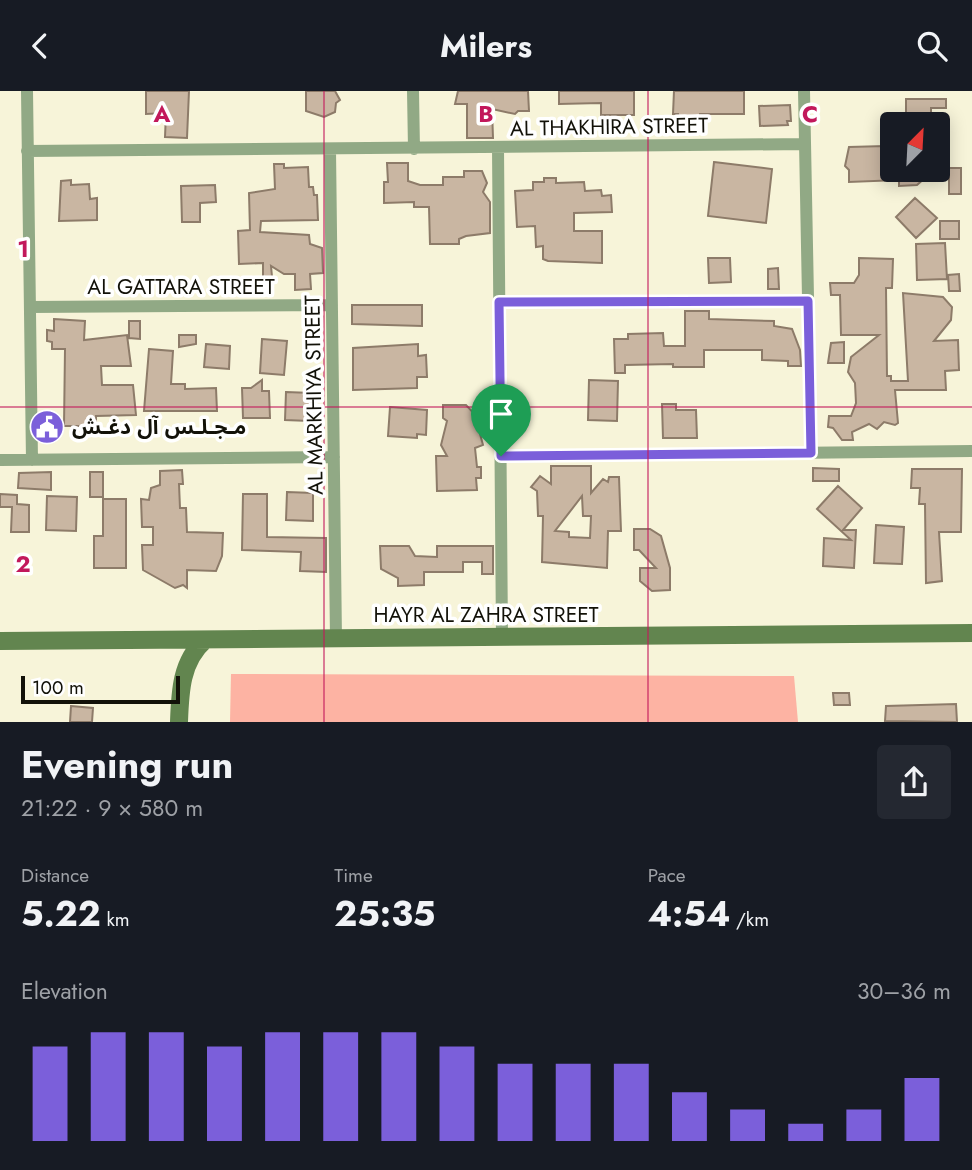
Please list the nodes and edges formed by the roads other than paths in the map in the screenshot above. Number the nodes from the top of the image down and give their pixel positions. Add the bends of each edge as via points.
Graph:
1 (27, 91) edge
2 (413, 91) edge
3 (804, 91) edge
4 (805, 144) junction
5 (498, 148) junction
6 (414, 149) junction
7 (330, 150) junction
8 (27, 151) junction
9 (808, 301) junction
10 (499, 302) junction
11 (332, 306) junction
12 (30, 307) junction
13 (972, 451) edge
14 (811, 453) junction
15 (501, 456) junction
16 (334, 457) junction
17 (0, 460) edge
18 (32, 460) junction
19 (972, 633) edge
20 (502, 637) junction
21 (180, 639) junction
22 (335, 639) junction
23 (205, 640) junction
24 (0, 641) edge
25 (169, 722) edge
26 (179, 722) edge

1 - 8 street
2 - 6 street
3 - 4 street
4 - 5 street, AL THAKHIRA STREET
4 - 9 street
5 - 6 street, AL THAKHIRA STREET
5 - 10 street
6 - 7 street, AL THAKHIRA STREET
7 - 8 street, AL THAKHIRA STREET
7 - 11 street, AL MARKHIYA STREET
8 - 12 street
9 - 10 street
9 - 14 street
10 - 15 street
11 - 12 street, AL GATTARA STREET
11 - 16 street, AL MARKHIYA STREET
12 - 18 street
13 - 14 street
14 - 15 street
15 - 20 street
16 - 18 street
16 - 22 street, AL MARKHIYA STREET
17 - 18 street
19 - 20 street, HAYR AL ZAHRA STREET
20 - 22 street, HAYR AL ZAHRA STREET
21 - 23 street, HAYR AL ZAHRA STREET
21 - 24 street, HAYR AL ZAHRA STREET
21 - 25 street via 183,659
22 - 23 street, HAYR AL ZAHRA STREET
23 - 26 street via 186,665

